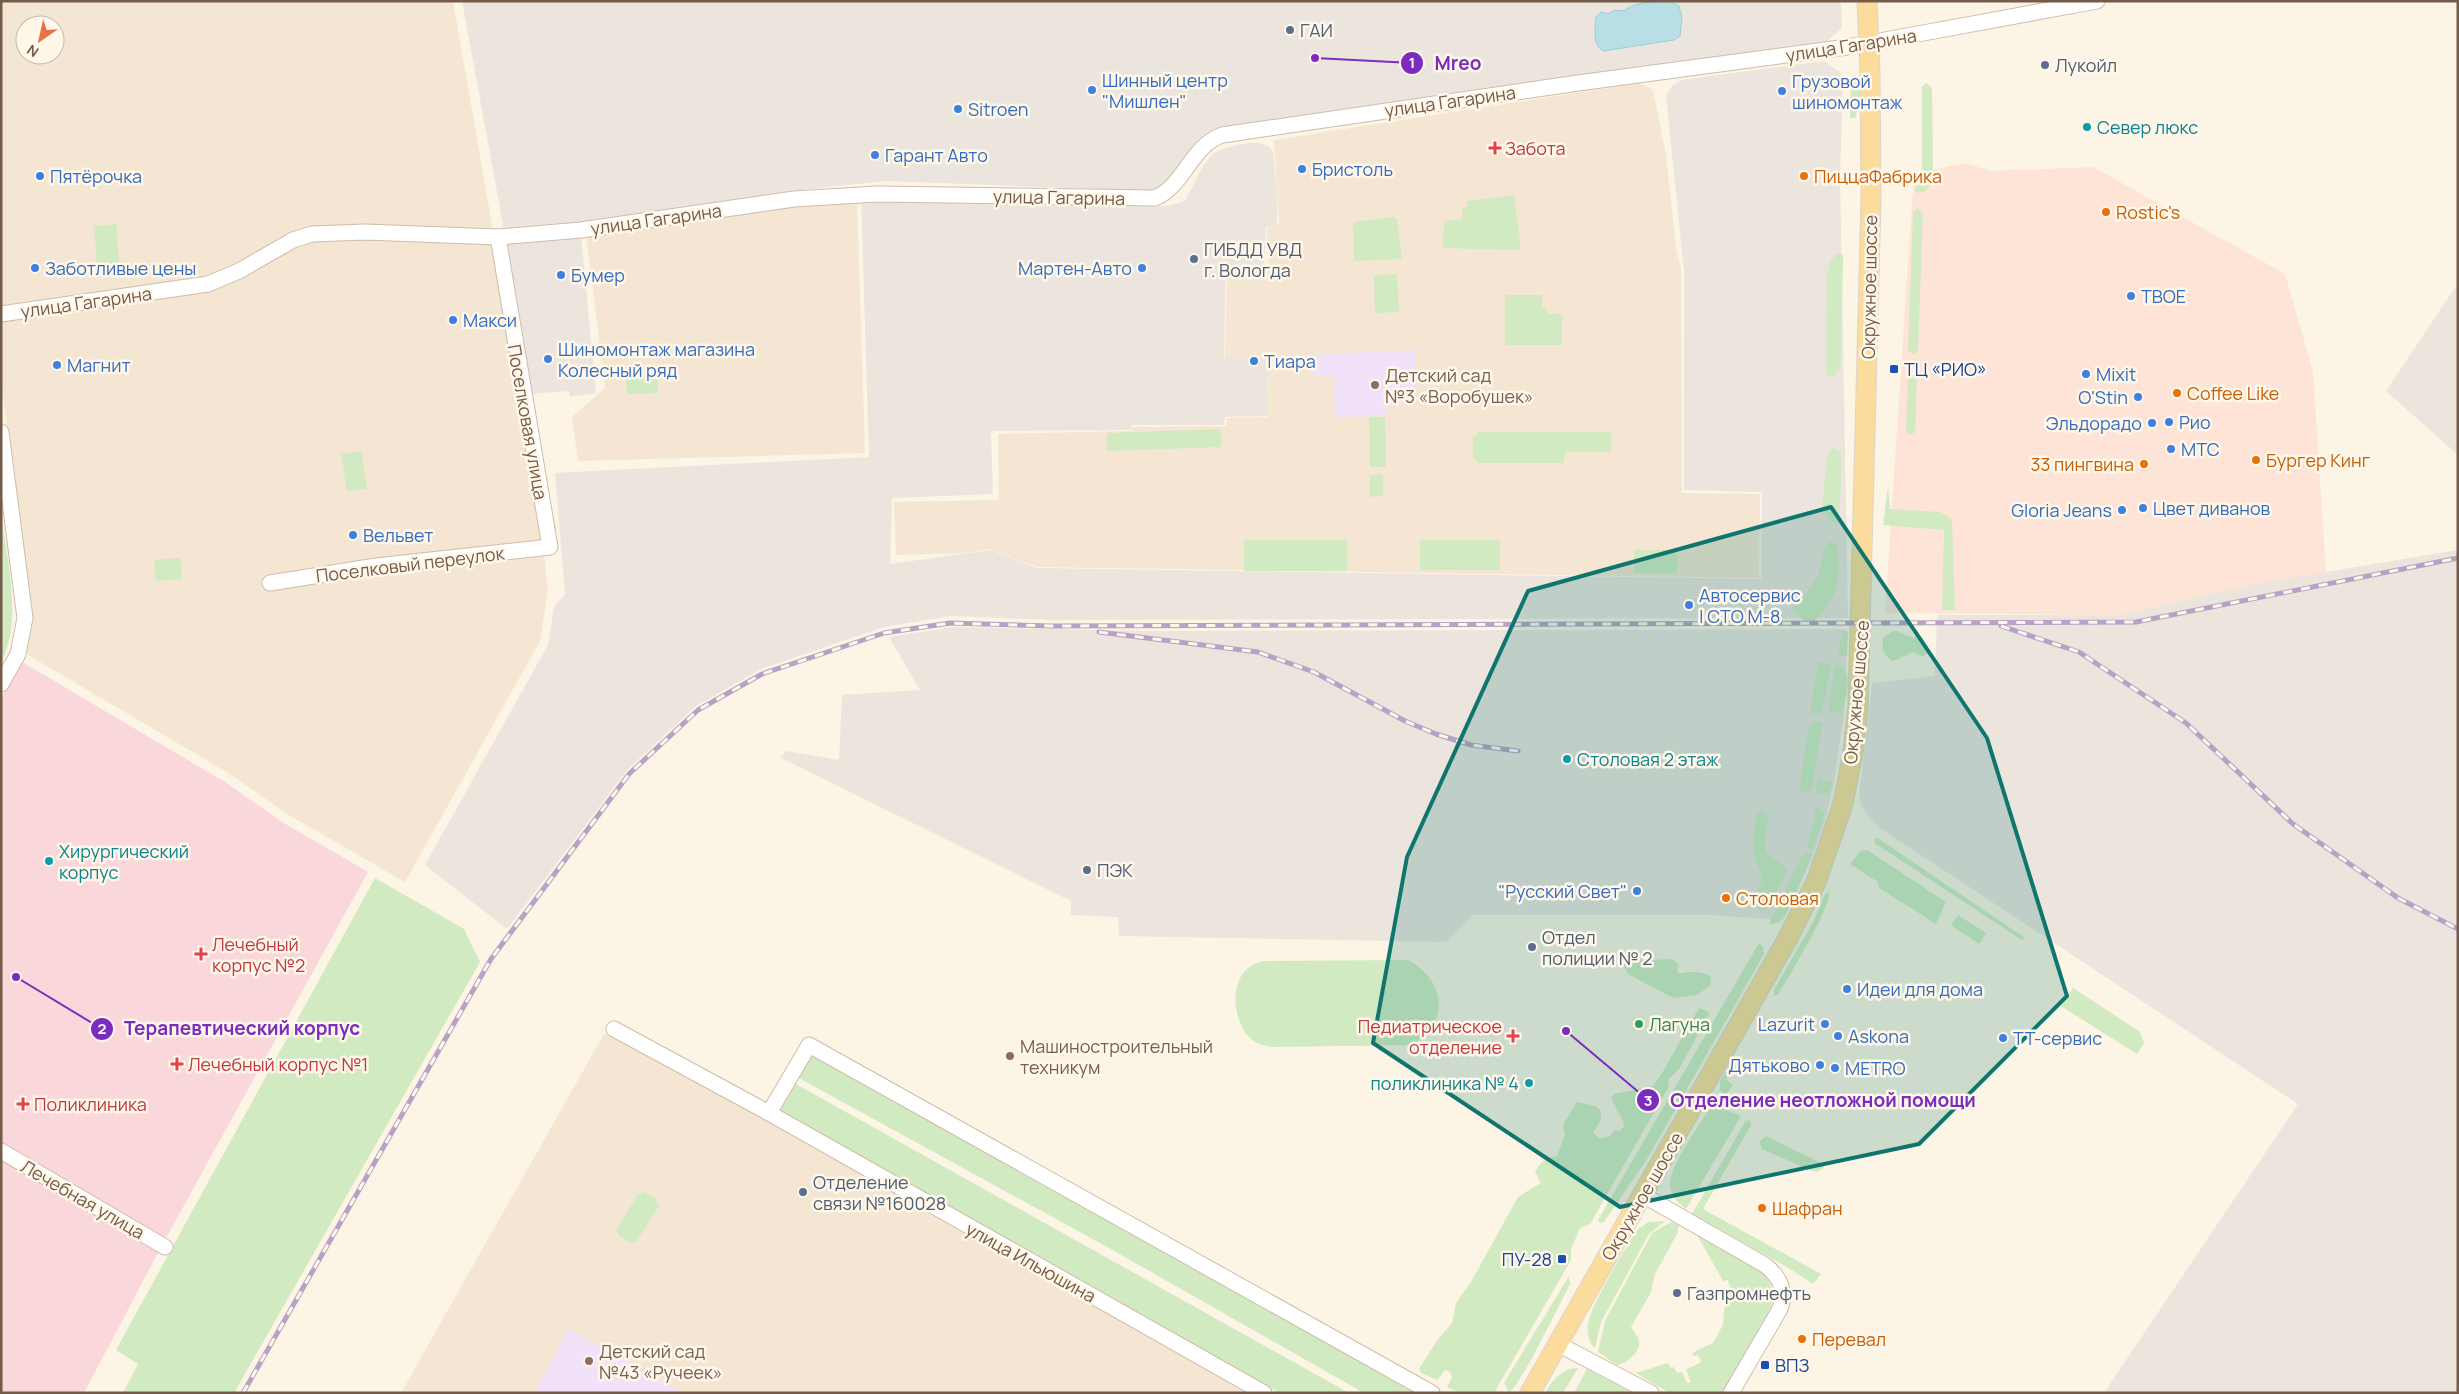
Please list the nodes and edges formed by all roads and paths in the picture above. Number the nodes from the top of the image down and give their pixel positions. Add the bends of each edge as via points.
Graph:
1 (1866, 1) edge
2 (2097, 1) edge
3 (1869, 43) junction
4 (498, 238) junction
5 (1, 314) edge
6 (1, 432) edge
7 (550, 547) joint
8 (270, 583) dead end
9 (1, 684) edge
10 (614, 1028) dead end
11 (770, 1113) junction
12 (1, 1152) edge
13 (1643, 1195) junction
14 (165, 1247) dead end
15 (1558, 1344) junction
16 (1264, 1393) edge
17 (1432, 1393) edge
18 (1530, 1393) edge
19 (1651, 1393) edge
20 (1731, 1393) edge

1 - 3 main road, Окружное шоссе
2 - 3 street, улица Гагарина
3 - 4 street, улица Гагарина via 1222,135 1202,146 1168,190 1155,198 878,194 794,199 582,230
3 - 13 main road, Окружное шоссе via 1871,197 1862,624 1858,707 1847,786 1827,856 1803,910
4 - 5 street, улица Гагарина via 364,232 312,234 293,240 239,271 208,284
4 - 7 street, Поселковая улица
6 - 9 street via 25,618 18,654
7 - 8 street, Поселковый переулок via 376,566
10 - 11 street, улица Ильюшина
11 - 16 street, улица Ильюшина
11 - 17 street via 809,1045
12 - 14 street, Лечебная улица
13 - 15 main road, Окружное шоссе
13 - 20 street via 1765,1265 1781,1285 1783,1301 1780,1309
15 - 18 main road, Окружное шоссе
15 - 19 street

